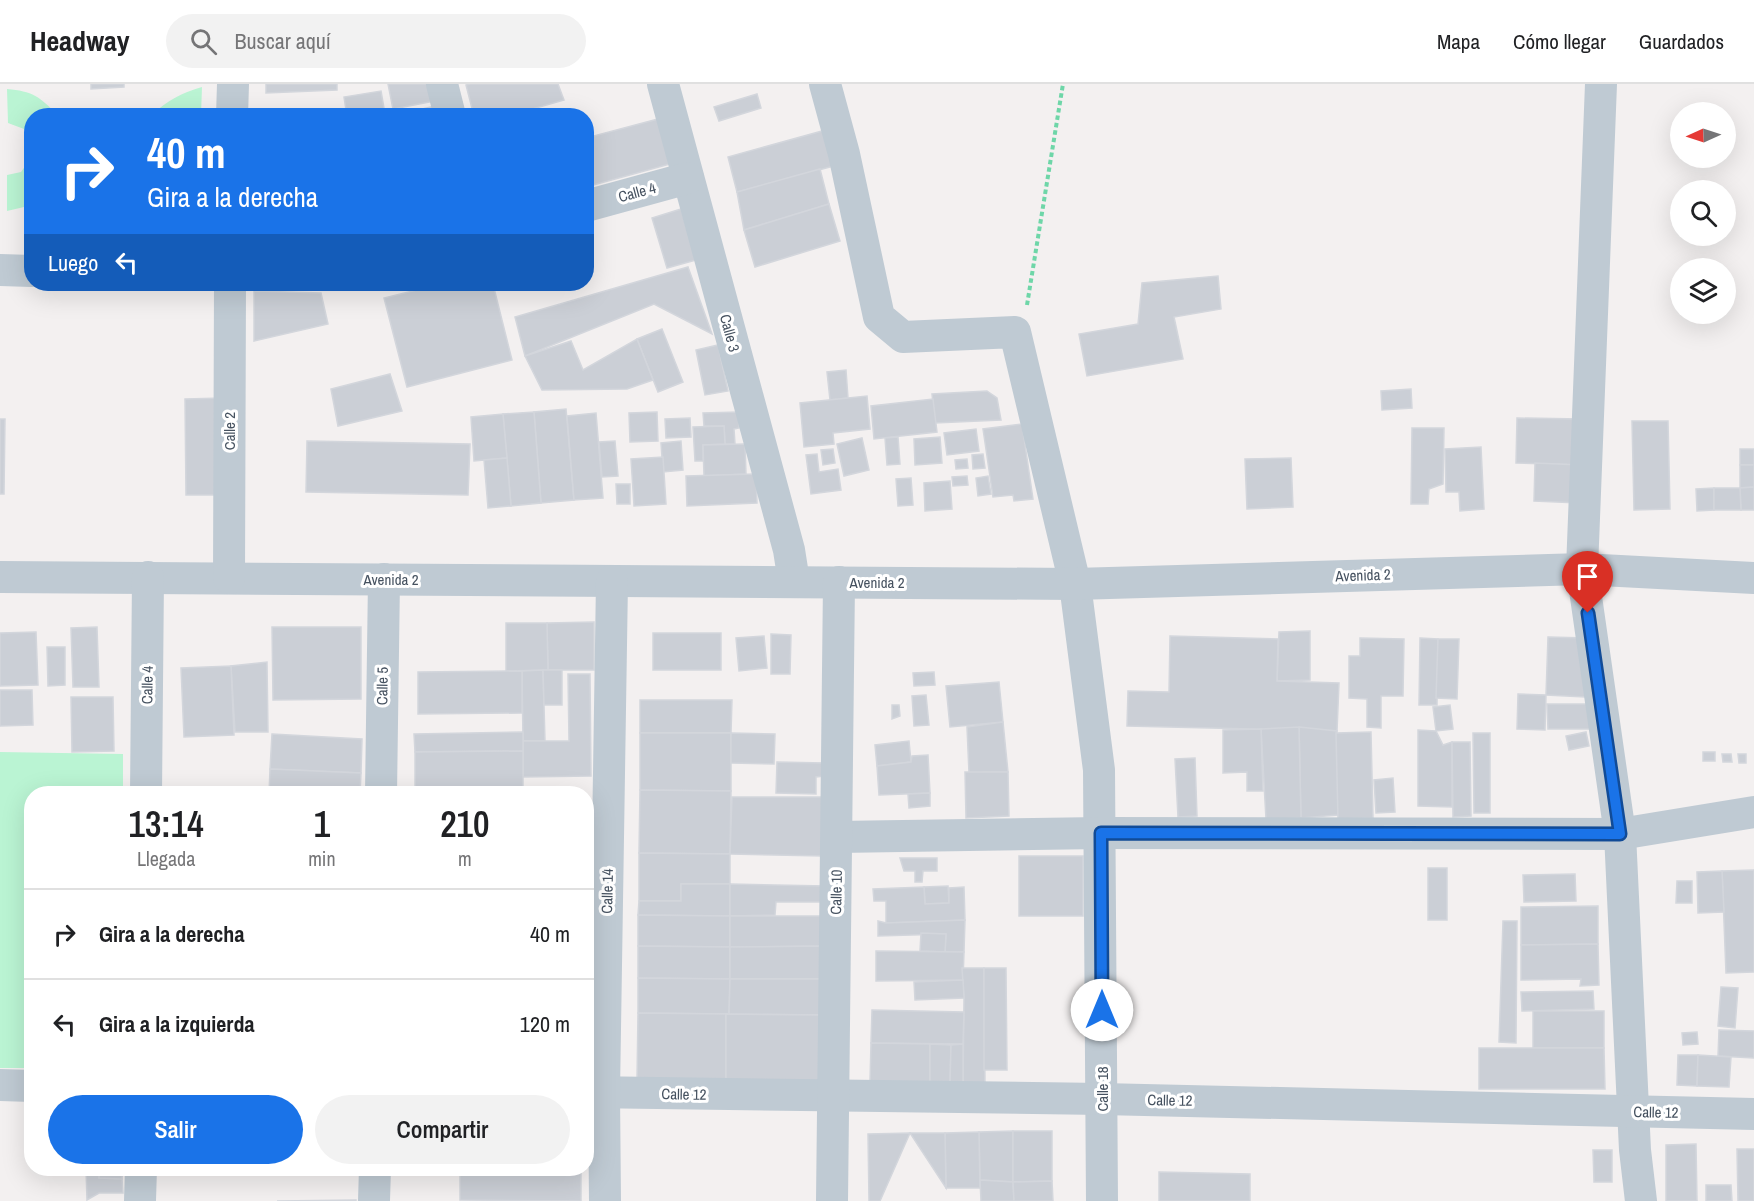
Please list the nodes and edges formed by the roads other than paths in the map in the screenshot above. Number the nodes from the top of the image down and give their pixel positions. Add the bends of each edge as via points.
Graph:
1 (232, 84) edge
2 (442, 84) edge
3 (663, 84) edge
4 (825, 84) edge
5 (1601, 84) edge
6 (232, 108) edge
7 (448, 108) edge
8 (688, 178) junction
9 (594, 204) edge
10 (0, 270) edge
11 (24, 271) edge
12 (230, 291) edge
13 (1582, 569) junction
14 (0, 577) edge
15 (148, 578) junction
16 (228, 578) junction
17 (1754, 578) edge
18 (384, 579) junction
19 (612, 580) junction
20 (794, 582) junction
21 (839, 582) junction
22 (1075, 584) junction
23 (146, 786) edge
24 (381, 786) edge
25 (1754, 812) edge
26 (1101, 833) junction
27 (1620, 834) junction
28 (837, 837) junction
29 (0, 1085) edge
30 (24, 1086) edge
31 (595, 1092) edge
32 (833, 1095) junction
33 (1102, 1099) junction
34 (1634, 1112) junction
35 (1754, 1114) edge
36 (141, 1176) edge
37 (375, 1176) edge
38 (140, 1201) edge
39 (374, 1201) edge
40 (605, 1201) edge
41 (832, 1201) edge
42 (1102, 1201) edge
43 (1641, 1201) edge

1 - 6 street
2 - 7 street
3 - 8 street, Calle 3
4 - 22 street, Calle 18 via 879,317 903,337 1015,332
5 - 13 street
8 - 9 street, Calle 4
8 - 20 street, Calle 3 via 789,550
10 - 11 street
12 - 16 street, Calle 2
13 - 17 street, Avenida 2
13 - 22 street, Avenida 2
13 - 27 street
14 - 15 street, Avenida 2
15 - 16 street, Avenida 2
15 - 23 street, Calle 4
16 - 18 street, Avenida 2
18 - 19 street, Avenida 2
18 - 24 street, Calle 5
19 - 20 street, Avenida 2
19 - 31 street, Calle 14
20 - 21 street, Avenida 2
21 - 22 street, Avenida 2
21 - 28 street, Calle 10
22 - 26 street, Calle 18 via 1099,770
25 - 27 street
26 - 27 street
26 - 28 street
26 - 33 street, Calle 18
27 - 34 street
28 - 32 street, Calle 10
29 - 30 street
31 - 32 street, Calle 12
31 - 40 street, Calle 14
32 - 33 street, Calle 12
32 - 41 street, Calle 10
33 - 34 street, Calle 12
33 - 42 street, Calle 18
34 - 35 street, Calle 12
34 - 43 street
36 - 38 street
37 - 39 street

